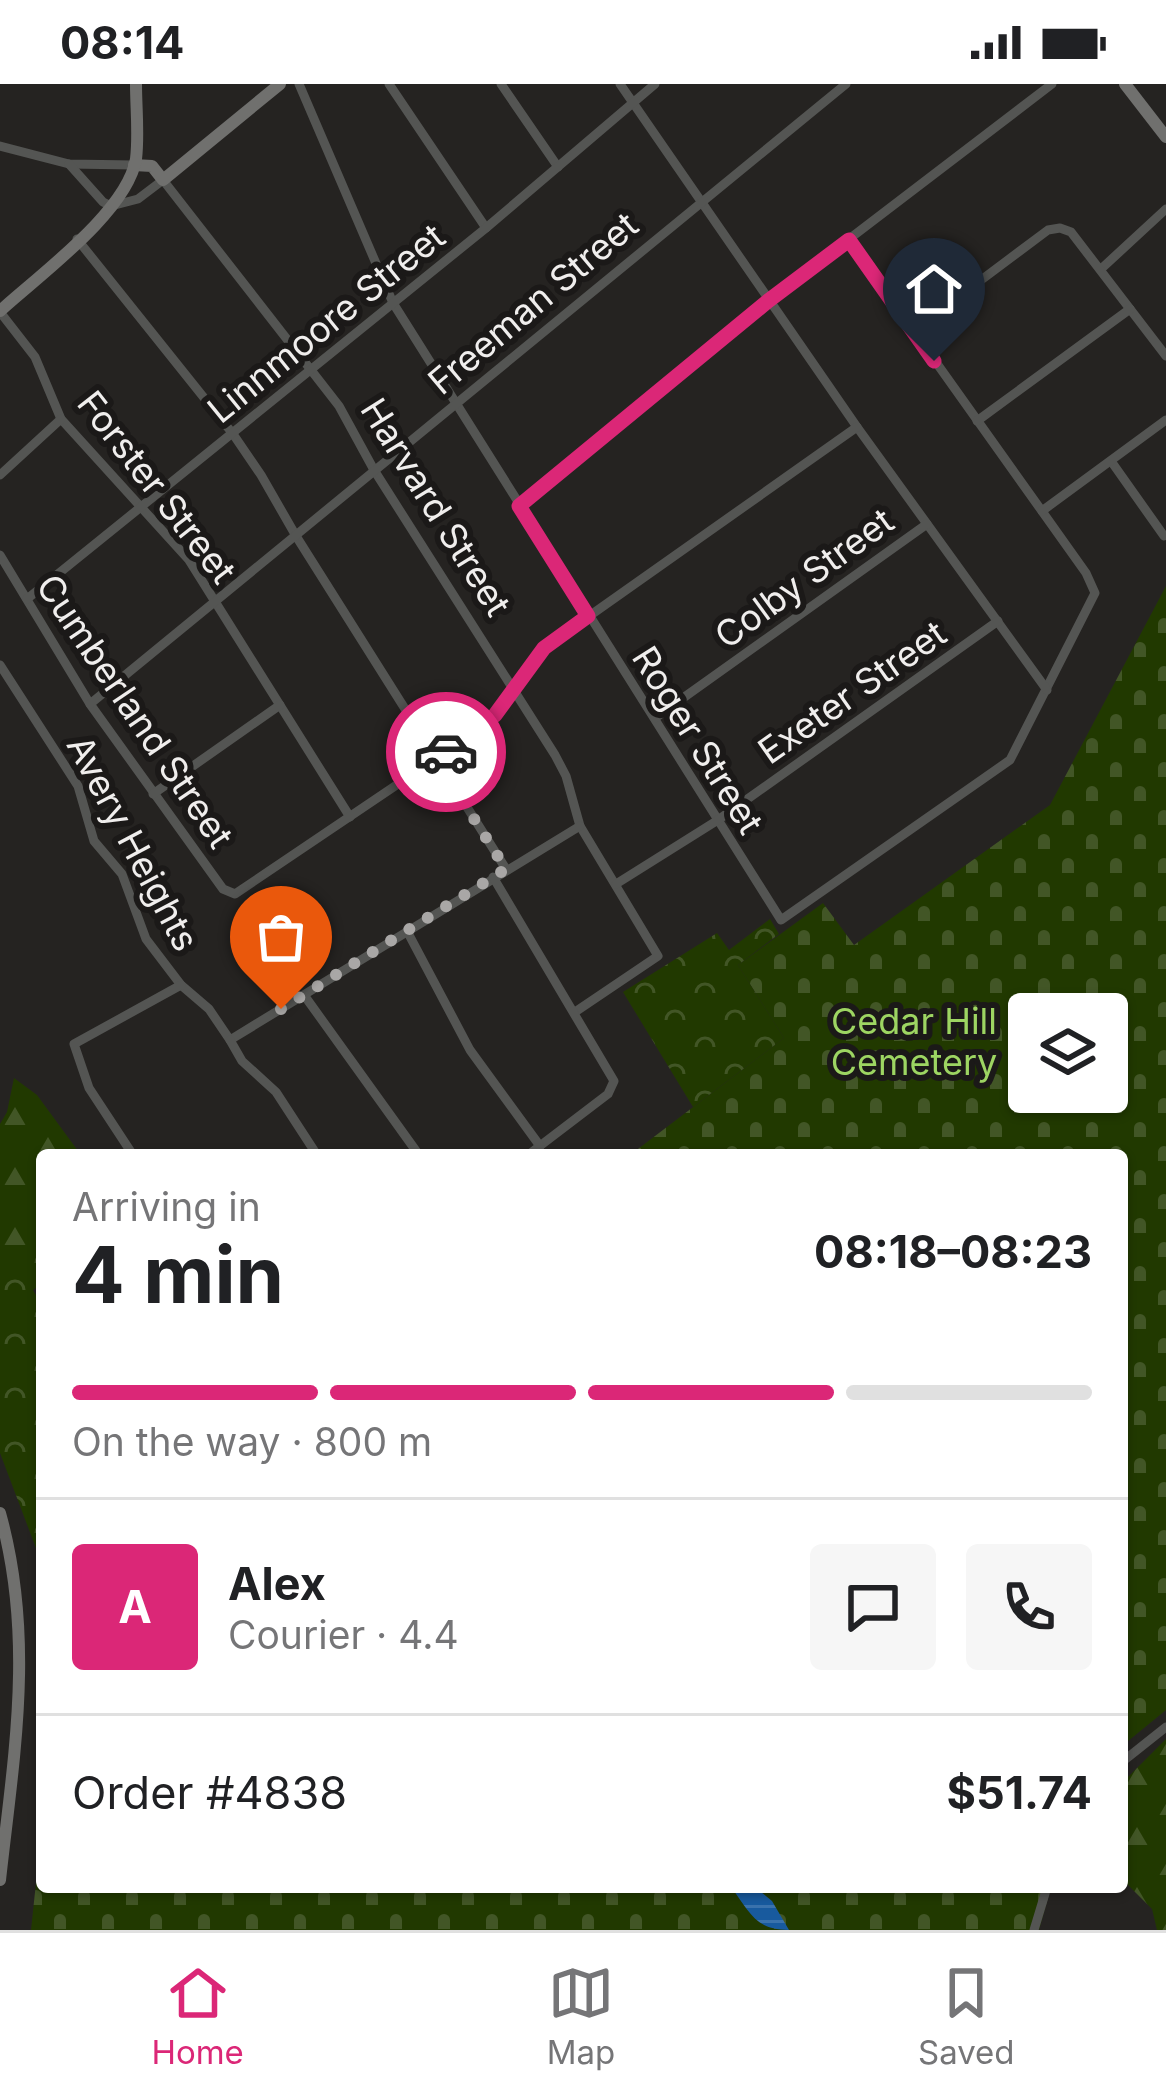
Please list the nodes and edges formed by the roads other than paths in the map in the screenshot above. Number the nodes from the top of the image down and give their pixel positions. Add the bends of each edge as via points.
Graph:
1 (136, 84) edge
2 (280, 84) edge
3 (299, 84) edge
4 (389, 84) edge
5 (501, 84) edge
6 (620, 84) edge
7 (655, 84) edge
8 (847, 84) edge
9 (1052, 84) edge
10 (1125, 84) edge
11 (633, 103) junction
12 (1166, 137) edge
13 (0, 146) edge
14 (69, 164) junction
15 (134, 165) junction
16 (558, 167) junction
17 (163, 180) junction
18 (700, 201) junction
19 (112, 206) junction
20 (1166, 209) edge
21 (486, 228) junction
22 (77, 239) junction
23 (849, 240) junction
24 (1101, 269) junction
25 (768, 301) junction
26 (393, 304) junction
27 (1130, 309) junction
28 (0, 312) edge
29 (913, 331) junction
30 (1166, 356) edge
31 (311, 371) junction
32 (456, 403) junction
33 (61, 419) junction
34 (1166, 420) edge
35 (977, 421) junction
36 (856, 427) junction
37 (233, 434) junction
38 (1111, 461) junction
39 (374, 470) junction
40 (0, 475) edge
41 (141, 506) junction
42 (519, 506) junction
43 (1042, 511) junction
44 (927, 524) junction
45 (296, 536) junction
46 (1164, 536) edge
47 (0, 555) edge
48 (27, 599) junction
49 (214, 602) junction
50 (588, 616) junction
51 (998, 621) junction
52 (0, 665) edge
53 (513, 688) junction
54 (1047, 690) junction
55 (90, 704) junction
56 (280, 705) junction
57 (655, 718) junction
58 (436, 759) junction
59 (153, 794) junction
60 (350, 817) junction
61 (718, 820) junction
62 (580, 826) junction
63 (506, 869) junction
64 (493, 877) junction
65 (616, 884) junction
66 (407, 931) junction
67 (181, 985) junction
68 (304, 995) junction
69 (574, 1012) junction
70 (230, 1040) junction
71 (540, 1145) junction
72 (129, 1149) edge
73 (313, 1149) edge
74 (415, 1149) edge
75 (535, 1149) edge
76 (0, 1514) edge
77 (6, 1564) edge
78 (1166, 1726) edge
79 (1128, 1757) edge
80 (1, 1863) edge
81 (0, 1880) edge
82 (1045, 1893) edge
83 (1034, 1930) edge

1 - 15 main road
2 - 17 main road
3 - 26 street, Roger Street
4 - 21 street
5 - 16 street
6 - 11 street
7 - 11 street, Linnmoore Street
8 - 18 street, Freeman Street
9 - 23 street
10 - 12 main road
11 - 16 street, Linnmoore Street
11 - 18 street
13 - 14 street
14 - 15 street
14 - 19 street
15 - 17 main road, Harvard Street via 152,166
15 - 19 main road
16 - 21 street, Linnmoore Street
17 - 19 street
17 - 31 street, Harvard Street
18 - 25 street
18 - 32 street, Freeman Street
19 - 22 main road
20 - 24 street
21 - 26 street, Linnmoore Street
22 - 28 main road
22 - 37 street
23 - 25 street
23 - 29 street
24 - 27 street
24 - 29 street via 1071,232 1048,230
25 - 36 street
25 - 42 street
26 - 31 street, Linnmoore Street
26 - 32 street, Roger Street
27 - 30 street
27 - 35 street
28 - 33 street, Forster Street via 35,357
29 - 35 street
31 - 37 street, Linnmoore Street
31 - 39 street, Harvard Street
32 - 39 street, Freeman Street
32 - 42 street, Roger Street
33 - 40 street
33 - 41 street, Forster Street
34 - 38 street
35 - 43 street
36 - 44 street
36 - 50 street
37 - 41 street, Linnmoore Street
37 - 45 street
38 - 43 street
38 - 46 street
39 - 45 street, Freeman Street
39 - 53 street, Harvard Street
41 - 48 street, Linnmoore Street
41 - 49 street, Forster Street via 179,546
42 - 50 street, Roger Street
43 - 54 street via 1095,593
44 - 51 street
44 - 57 street, Colby Street
45 - 49 street, Freeman Street
45 - 58 street
47 - 48 street, Cumberland Street
48 - 55 street, Cumberland Street
49 - 55 street, Freeman Street
49 - 56 street, Forster Street
50 - 53 street via 544,648
50 - 57 street, Roger Street
51 - 54 street
51 - 61 street, Exeter Street
52 - 67 street, Avery Heights via 78,786 94,841 122,874 146,939
53 - 58 street via 484,726
53 - 62 street, Harvard Street via 566,776
54 - 61 street, Roger Street via 1010,760 792,915 779,919
55 - 59 street, Cumberland Street
56 - 59 street
56 - 60 street, Forster Street
57 - 61 street, Roger Street
58 - 60 street
58 - 63 street
59 - 60 street, Cumberland Street via 229,894
61 - 65 street, Exeter Street
62 - 63 street
62 - 65 street, Harvard Street
63 - 64 street
64 - 66 street
64 - 69 street
65 - 69 street, Harvard Street via 657,959
66 - 68 street
66 - 71 street via 470,1050
67 - 70 street, Avery Heights
67 - 72 street, Avery Heights via 74,1044 89,1088
68 - 70 street
68 - 74 street
69 - 71 street via 614,1087
70 - 73 street, Avery Heights
71 - 75 street
76 - 77 main road
77 - 80 main road via 20,1626 21,1684
78 - 79 street
80 - 81 main road
82 - 83 street

